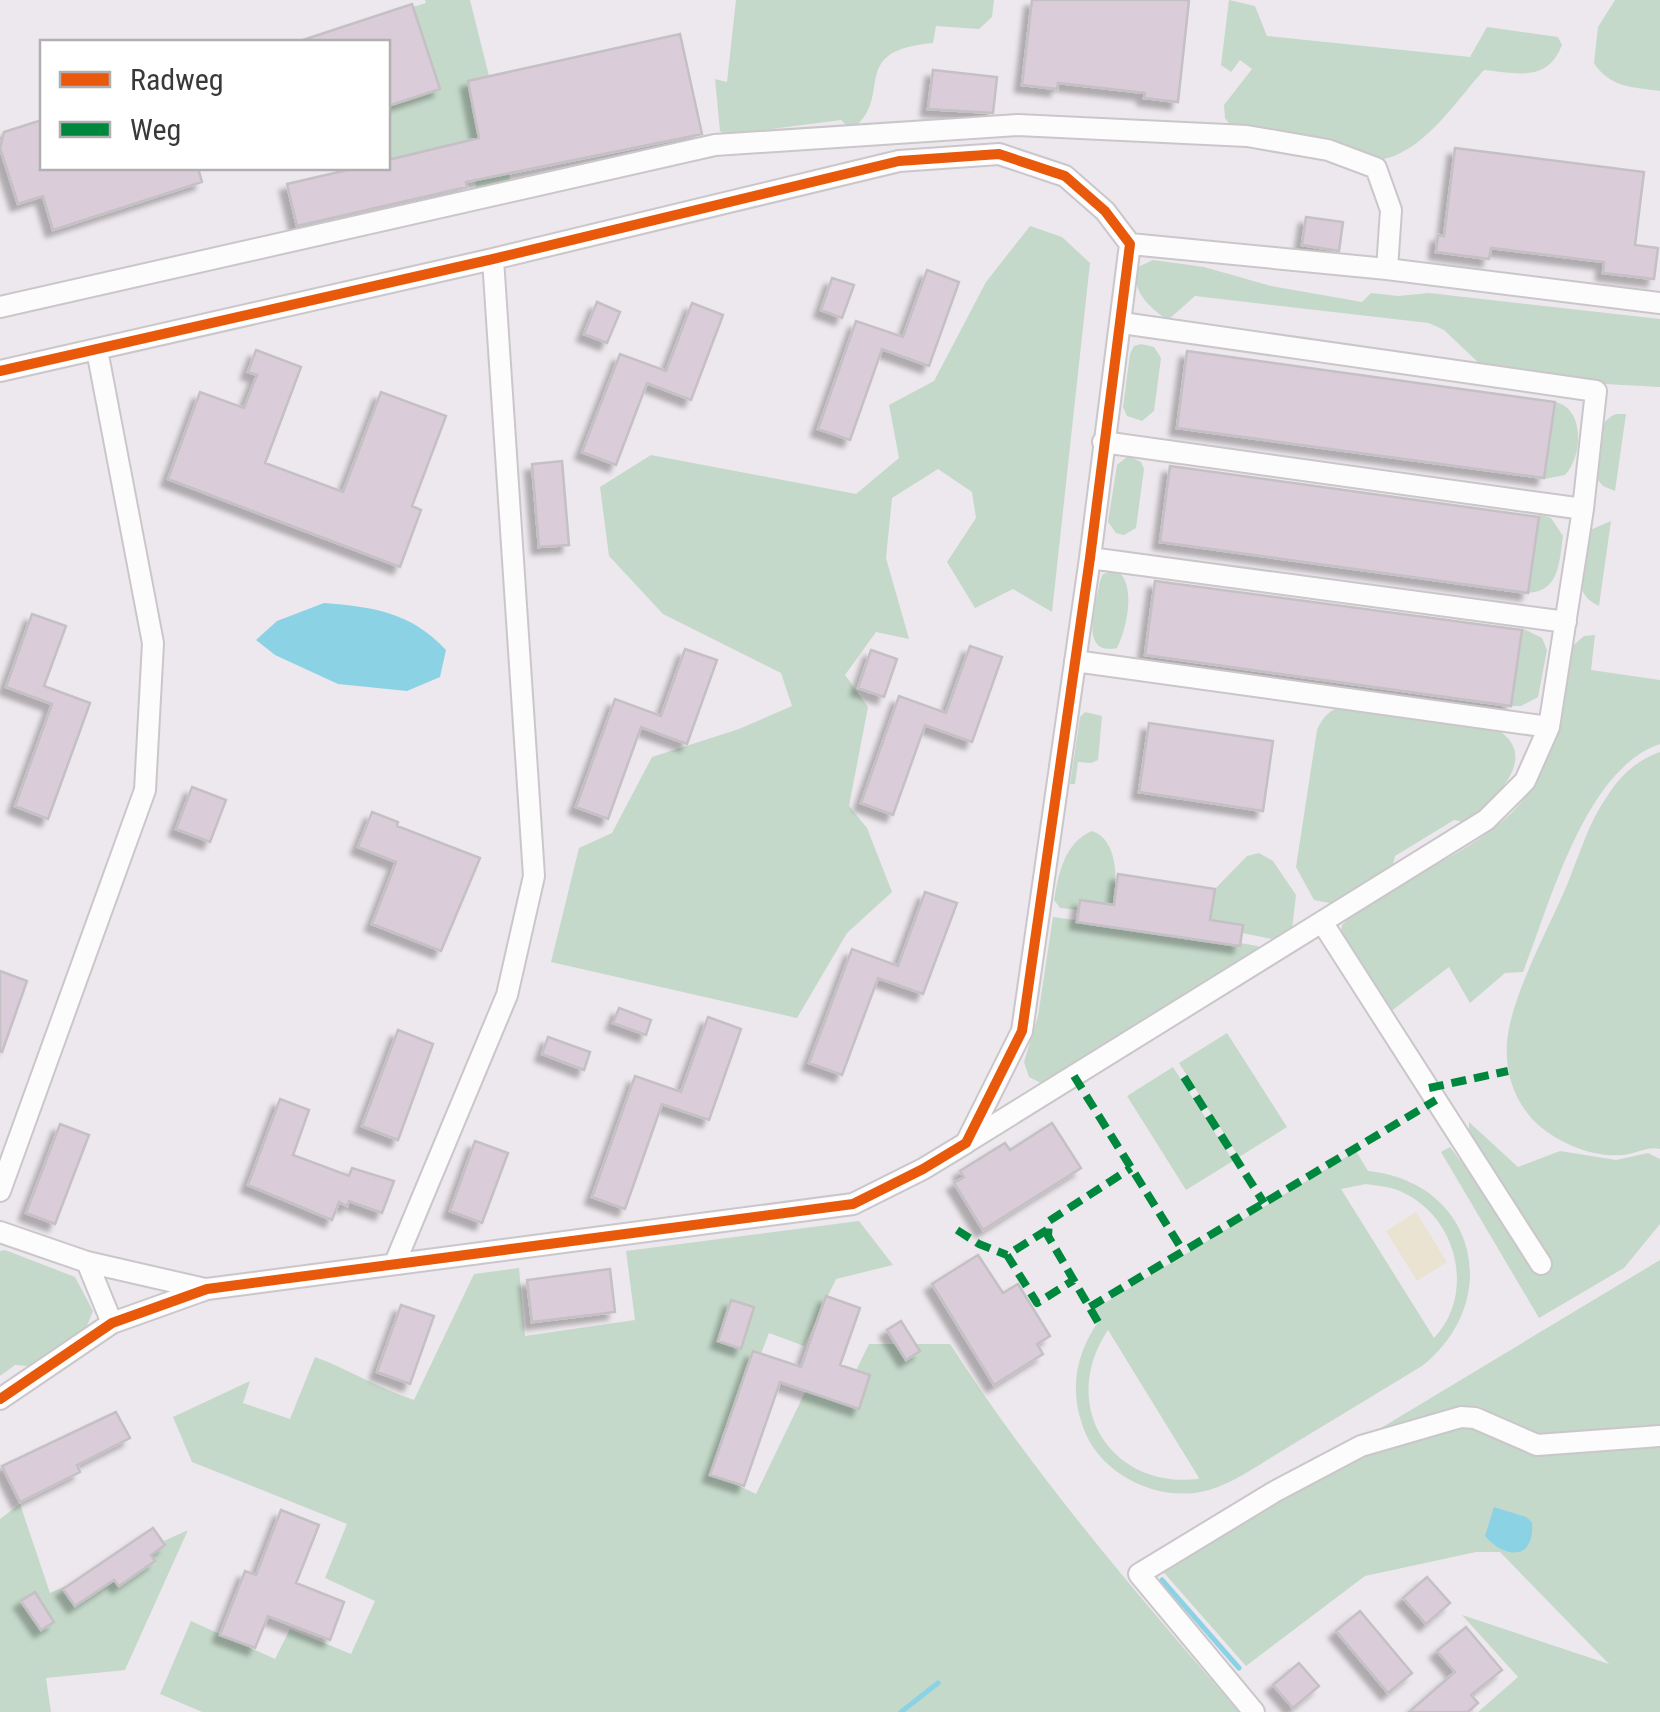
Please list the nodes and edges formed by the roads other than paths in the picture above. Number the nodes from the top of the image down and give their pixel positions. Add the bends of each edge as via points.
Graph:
1 (1130, 244) junction
2 (493, 260) junction
3 (1388, 269) junction
4 (1660, 302) edge
5 (0, 307) edge
6 (1122, 323) junction
7 (97, 350) junction
8 (0, 370) edge
9 (1103, 442) junction
10 (1583, 509) junction
11 (1090, 558) junction
12 (1566, 622) junction
13 (1075, 661) junction
14 (1548, 727) junction
15 (1322, 922) junction
16 (966, 1143) junction
17 (0, 1191) edge
18 (0, 1232) edge
19 (88, 1262) junction
20 (395, 1262) junction
21 (1540, 1264) dead end
22 (207, 1289) junction
23 (112, 1323) junction
24 (0, 1399) edge
25 (1660, 1436) edge
26 (1254, 1712) edge

1 - 2 street via 1065,176 999,154 900,161
1 - 3 street
1 - 6 street
2 - 7 street
2 - 20 street via 534,876 506,995
3 - 4 street
3 - 5 street via 1391,210 1376,168 1328,150 1247,136 1018,126 715,145
6 - 9 street
6 - 10 street via 1596,391
7 - 8 street
7 - 17 street via 153,643 146,790
9 - 10 street
9 - 11 street
10 - 12 street
11 - 12 street
11 - 13 street
12 - 14 street
13 - 14 street
13 - 16 street via 1022,1031
14 - 15 street via 1525,781 1486,820
15 - 16 street
15 - 21 street
16 - 20 street via 852,1204
18 - 19 street
19 - 22 street
19 - 23 street
20 - 22 street
22 - 23 street
23 - 24 street
25 - 26 street via 1537,1446 1462,1417 1360,1446 1139,1574

